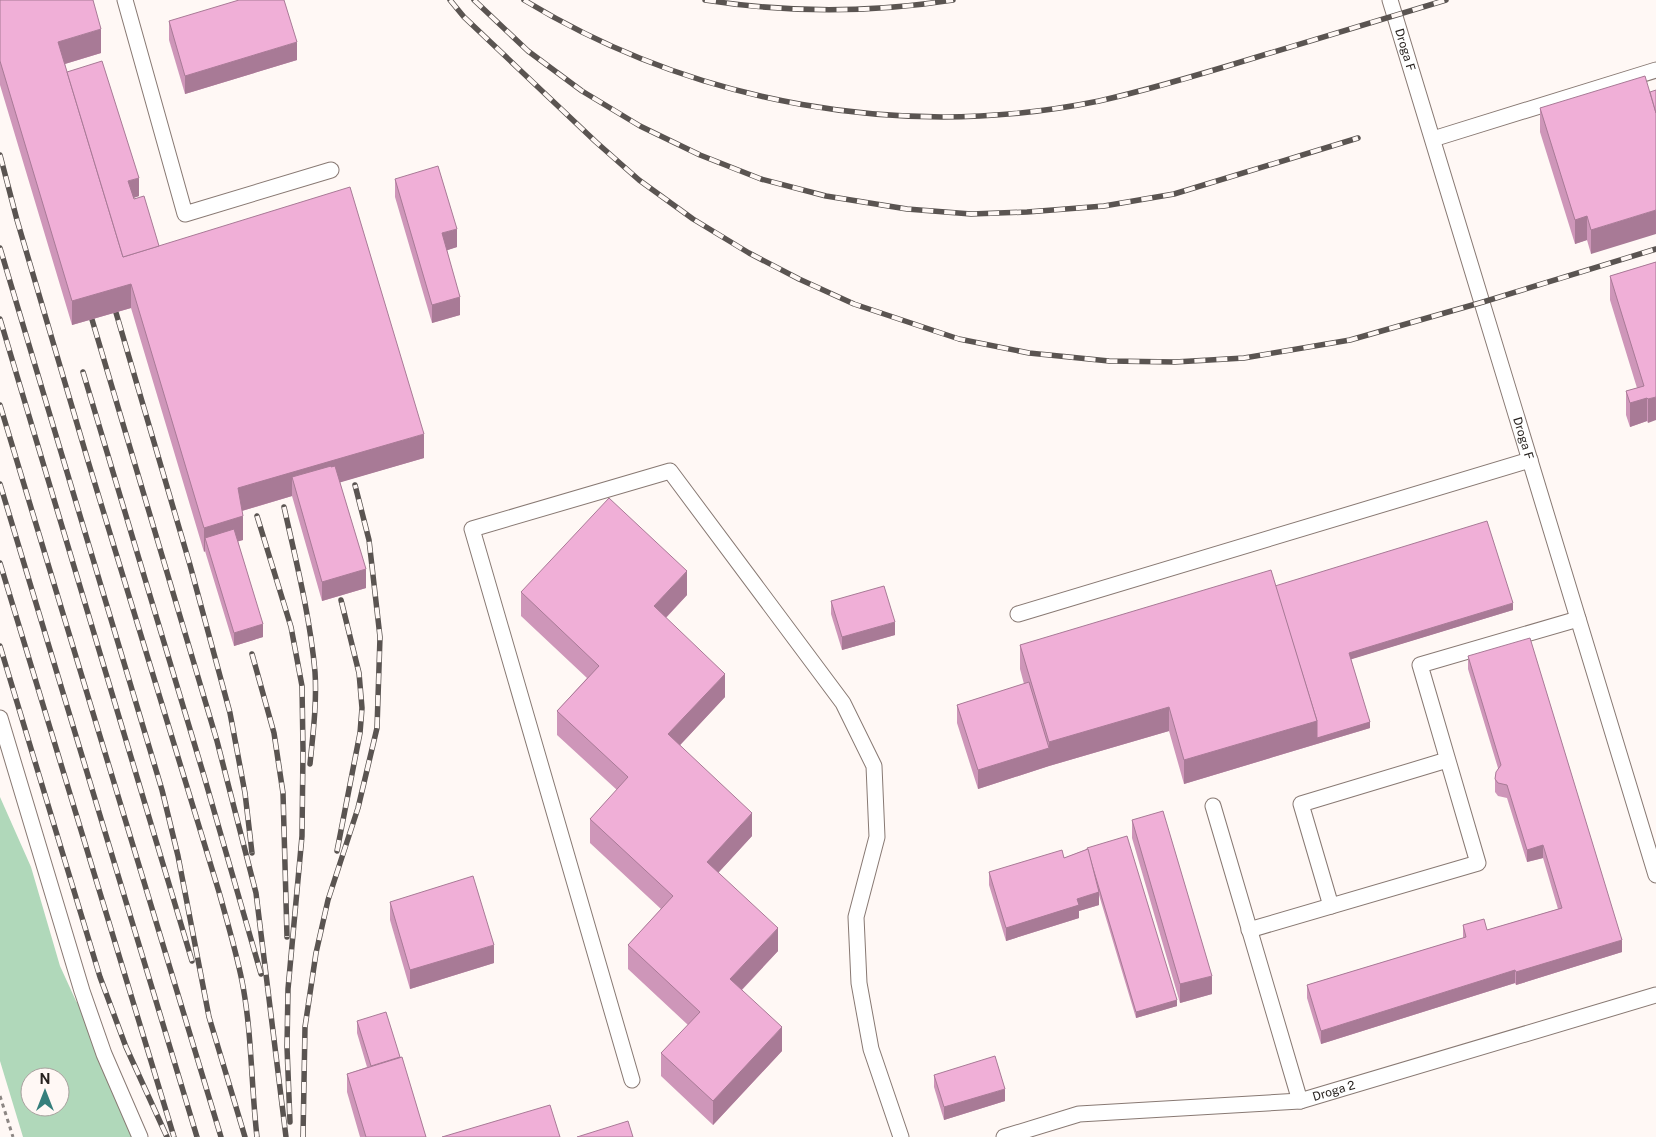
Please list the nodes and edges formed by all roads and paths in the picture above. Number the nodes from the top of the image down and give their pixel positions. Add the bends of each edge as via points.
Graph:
1 (125, 0) edge
2 (1390, 0) edge
3 (1656, 70) edge
4 (1433, 139) junction
5 (331, 170) dead end
6 (1530, 460) junction
7 (1018, 614) dead end
8 (1578, 619) junction
9 (0, 718) edge
10 (1447, 760) junction
11 (1213, 806) dead end
12 (1656, 875) edge
13 (1331, 906) junction
14 (1250, 930) junction
15 (1656, 995) edge
16 (632, 1080) dead end
17 (0, 1096) edge
18 (1300, 1101) junction
19 (13, 1137) edge
20 (140, 1137) edge
21 (901, 1137) edge
22 (1004, 1137) edge

1 - 5 lane via 185,214
2 - 4 lane, Droga F
3 - 4 lane
4 - 6 lane, Droga F
6 - 7 lane
6 - 8 lane, Droga F
8 - 10 lane via 1420,665
8 - 12 lane, Droga F
9 - 20 lane via 82,990 104,1054
10 - 13 lane via 1301,804
10 - 13 lane via 1478,864
11 - 14 lane
13 - 14 lane
14 - 18 lane
15 - 18 lane, Droga 2
16 - 21 lane via 472,529 670,471 843,702 874,766 877,837 856,917 859,983 871,1049
17 - 19 path
18 - 22 lane, Droga 2 via 1079,1114

